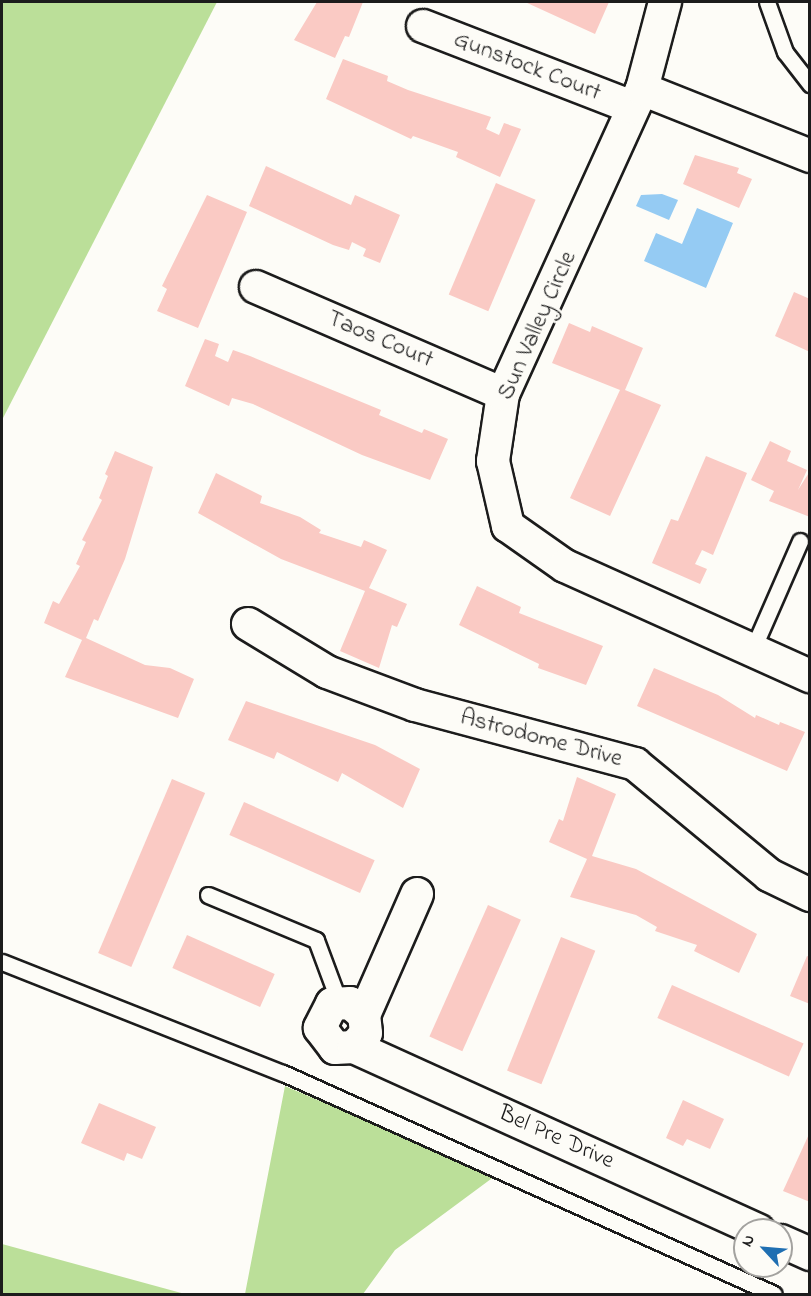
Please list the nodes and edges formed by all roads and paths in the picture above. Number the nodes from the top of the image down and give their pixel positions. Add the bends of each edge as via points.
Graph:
1 (665, 2) edge
2 (767, 2) edge
3 (423, 26) dead end
4 (810, 84) edge
5 (637, 98) junction
6 (810, 156) edge
7 (256, 287) dead end
8 (503, 394) junction
9 (800, 541) dead end
10 (248, 624) dead end
11 (752, 651) junction
12 (810, 676) edge
13 (417, 894) dead end
14 (208, 895) dead end
15 (810, 895) edge
16 (2, 962) edge
17 (352, 1009) junction
18 (354, 1047) junction
19 (733, 1219) edge
20 (793, 1246) edge
21 (810, 1254) edge
22 (774, 1294) edge

1 - 5 street, Sun Valley Circle
2 - 4 lane via 785,52
3 - 5 street, Gunstock Court
5 - 6 street
5 - 8 street, Sun Valley Circle
7 - 8 street, Taos Court
8 - 11 street, Sun Valley Circle via 493,461 508,526 565,566
9 - 11 lane
10 - 15 street, Astrodome Drive via 327,672 415,705 635,764 769,875
11 - 12 street, Sun Valley Circle
13 - 17 street, Bel Pre Drive
14 - 17 lane via 316,940
16 - 22 lane via 283,1073
17 - 18 street, Bel Pre Drive via 366,1033
17 - 18 street, Bel Pre Drive via 321,1018 322,1036 336,1048
18 - 19 street, Bel Pre Drive
20 - 21 street

